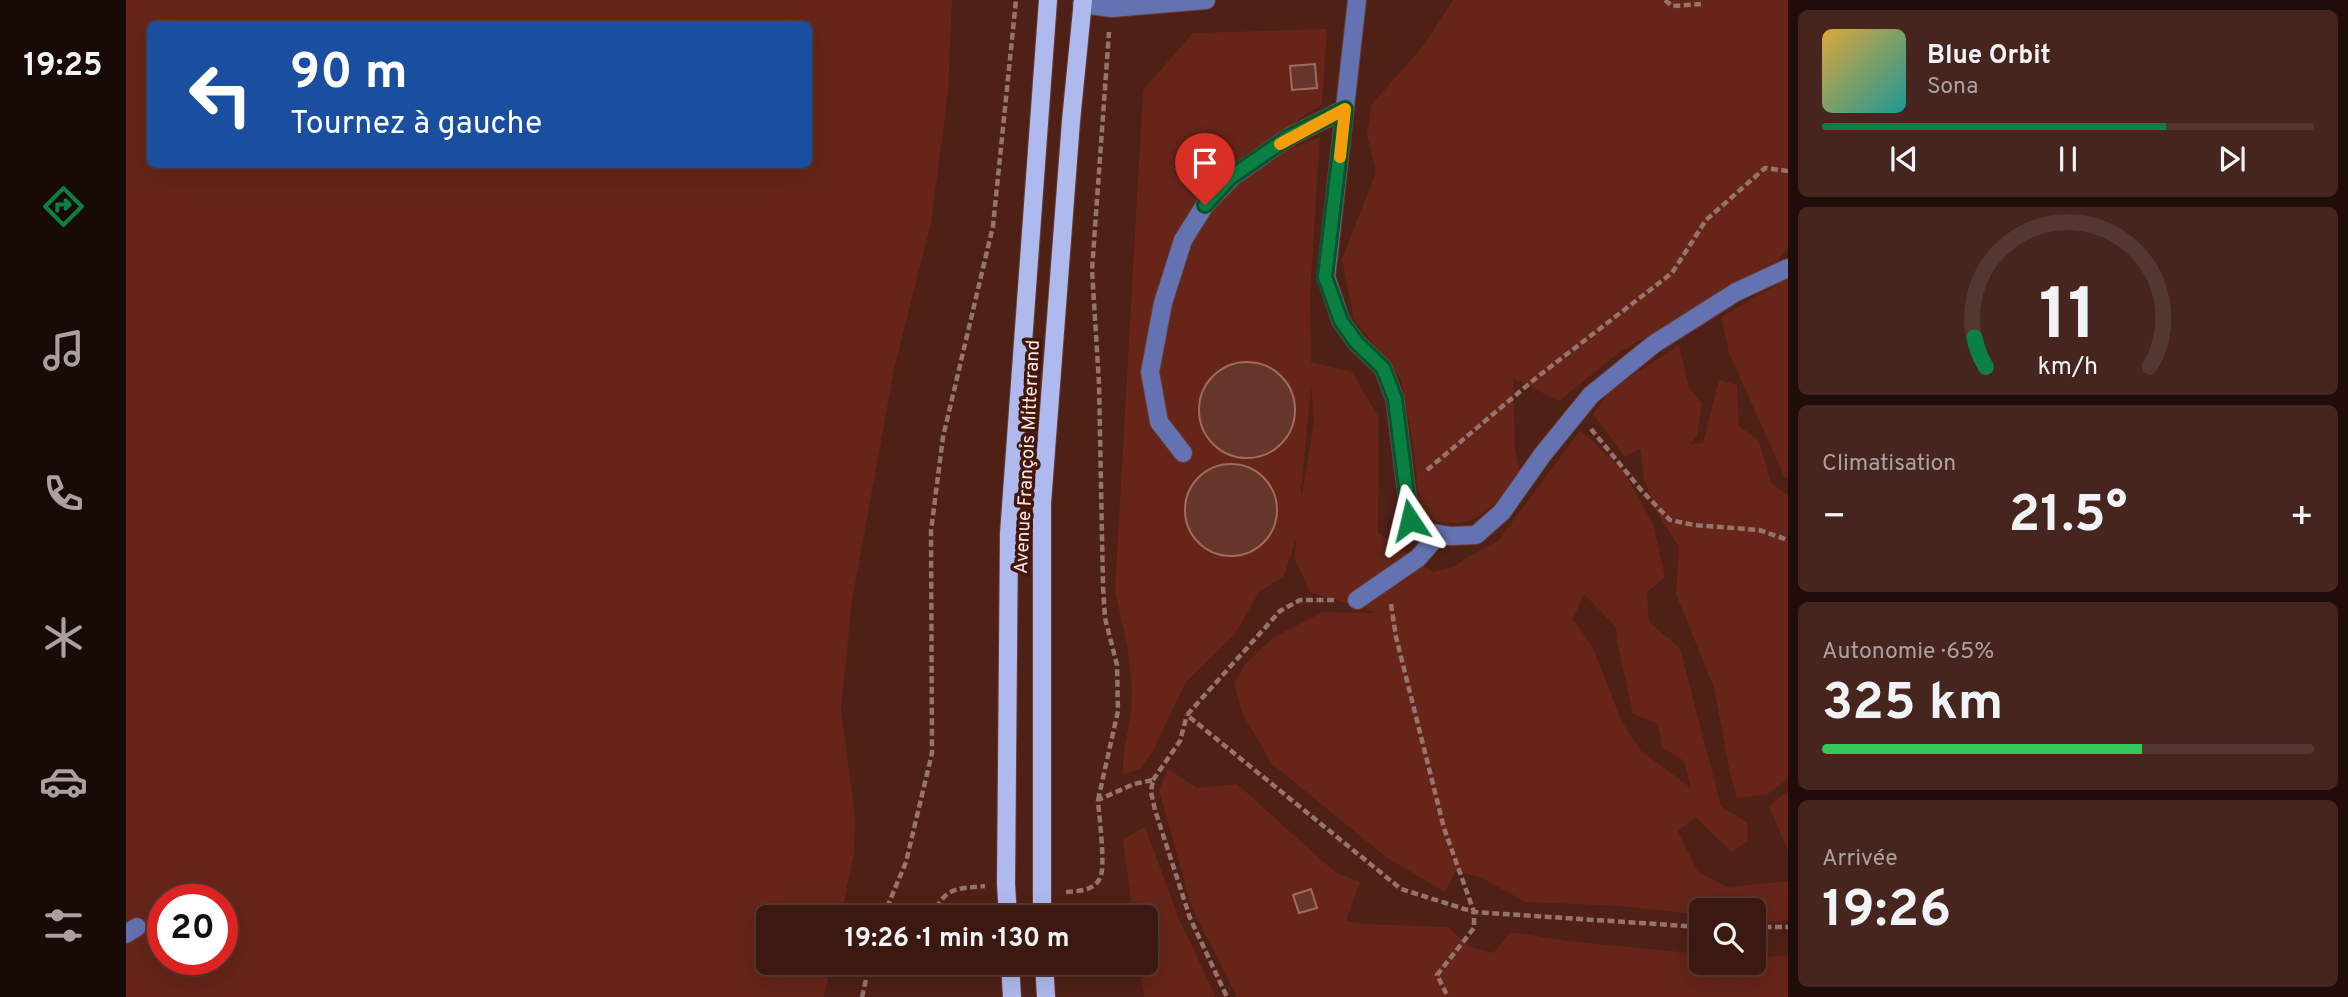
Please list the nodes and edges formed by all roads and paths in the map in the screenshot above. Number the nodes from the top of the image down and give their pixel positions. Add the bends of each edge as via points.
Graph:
1 (1016, 0) edge
2 (1048, 0) edge
3 (1206, 0) edge
4 (1357, 0) edge
5 (1665, 0) edge
6 (1083, 2) edge
7 (1701, 4) dead end
8 (1112, 8) junction
9 (1345, 109) junction
10 (1788, 171) edge
11 (1788, 268) edge
12 (1577, 414) junction
13 (1183, 453) dead end
14 (1404, 488) junction
15 (1439, 534) junction
16 (1788, 540) edge
17 (1388, 579) junction
18 (1357, 600) joint
19 (1186, 715) junction
20 (1153, 780) junction
21 (1098, 800) junction
22 (969, 888) dead end
23 (1080, 891) dead end
24 (888, 905) edge
25 (937, 905) edge
26 (1007, 905) edge
27 (1042, 905) edge
28 (1475, 912) junction
29 (1689, 926) edge
30 (1766, 927) edge
31 (1788, 927) edge
32 (867, 975) edge
33 (1011, 975) edge
34 (1045, 975) edge
35 (862, 997) edge
36 (1012, 997) edge
37 (1046, 997) edge
38 (1227, 997) edge
39 (1448, 997) edge

1 - 24 path via 993,226 943,437 931,531 932,753 906,862
2 - 26 main road, Avenue François Mitterrand via 1009,534
3 - 8 street
4 - 9 street
5 - 7 path via 1672,6
6 - 8 street
6 - 27 main road, Avenue François Mitterrand via 1042,503
8 - 21 path via 1092,270 1103,587 1105,618 1117,665 1118,711
9 - 13 street via 1289,137 1231,177 1205,205 1183,240 1163,303 1150,372 1159,422
9 - 14 street via 1325,277 1341,321 1383,368 1395,399
10 - 14 path via 1765,168 1706,220 1672,273
11 - 12 street via 1737,292 1654,344 1591,396
12 - 15 street via 1502,512 1476,535
12 - 16 path via 1670,520 1759,530
14 - 15 street via 1410,520
15 - 17 street via 1418,558
17 - 18 street
17 - 28 path via 1396,637 1444,828
18 - 19 path via 1300,600 1280,611
19 - 20 path via 1180,741
19 - 28 path via 1401,889
20 - 21 path
20 - 38 path via 1155,810 1190,918
21 - 23 path via 1103,865 1100,878
22 - 25 path via 952,890
28 - 29 path
28 - 39 path via 1474,928 1437,975
30 - 31 path
32 - 35 path
33 - 36 main road
34 - 37 main road

